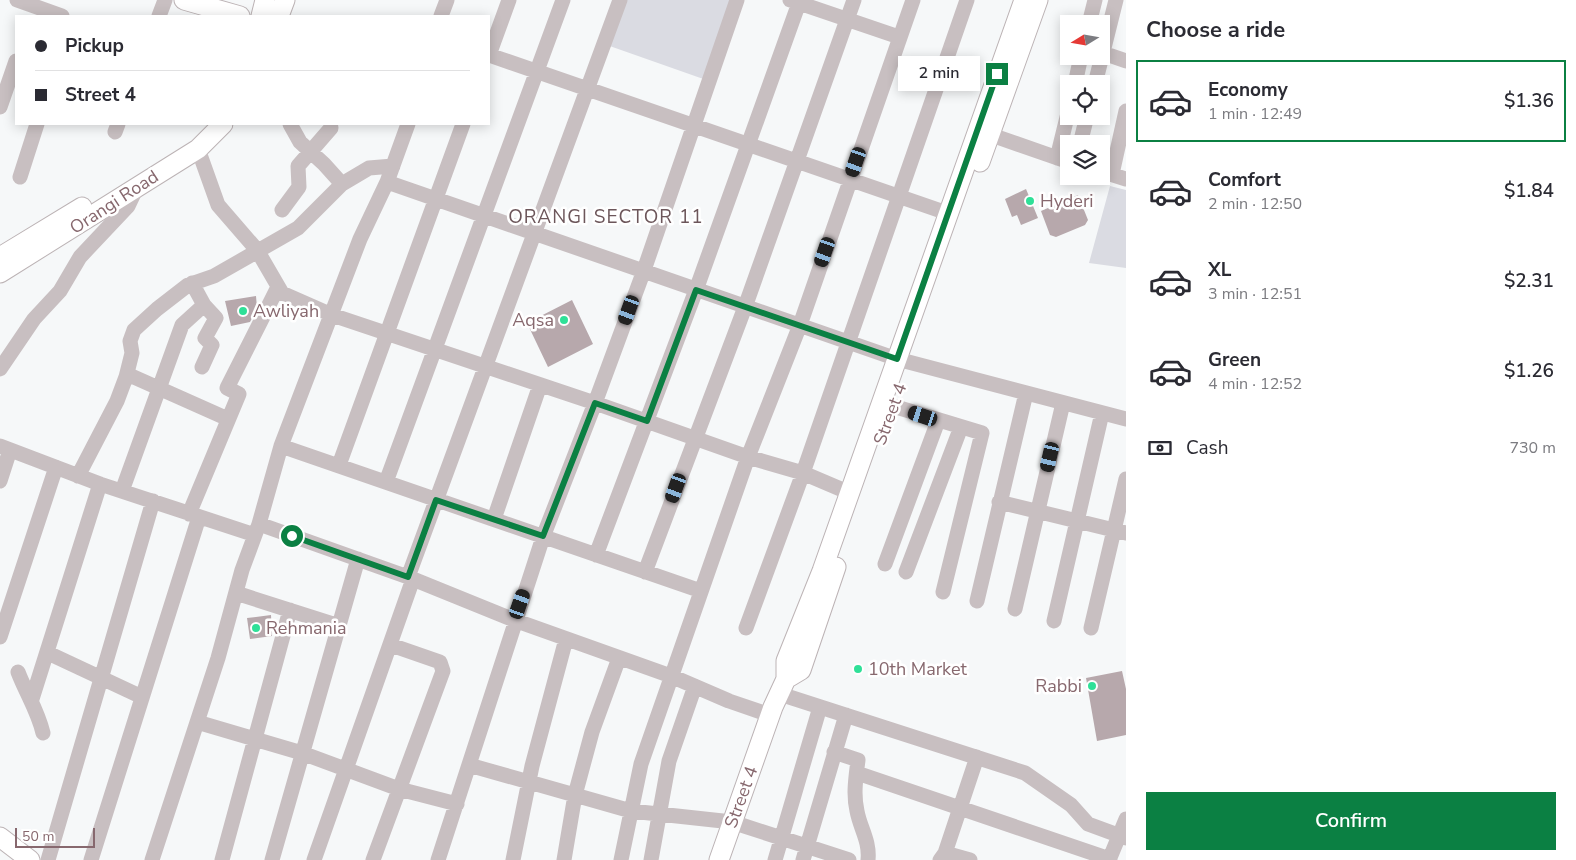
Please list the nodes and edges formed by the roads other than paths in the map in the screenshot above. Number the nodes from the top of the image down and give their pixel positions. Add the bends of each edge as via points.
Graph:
1 (17, 0) edge
2 (165, 0) edge
3 (184, 0) edge
4 (285, 0) edge
5 (447, 0) edge
6 (509, 0) edge
7 (563, 0) edge
8 (620, 0) edge
9 (737, 0) edge
10 (854, 0) edge
11 (913, 0) edge
12 (967, 0) edge
13 (1024, 0) edge
14 (1038, 0) edge
15 (1095, 0) edge
16 (1116, 0) edge
17 (795, 1) edge
18 (212, 4) edge
19 (35, 8) edge
20 (59, 15) edge
21 (159, 15) edge
22 (238, 15) edge
23 (279, 15) edge
24 (441, 15) edge
25 (1091, 15) edge
26 (847, 20) junction
27 (1110, 24) edge
28 (898, 37) junction
29 (490, 53) edge
30 (1110, 55) edge
31 (490, 56) edge
32 (1126, 60) edge
33 (15, 64) edge
34 (537, 72) junction
35 (587, 89) junction
36 (0, 107) edge
37 (1126, 111) edge
38 (37, 125) edge
39 (206, 125) edge
40 (222, 125) edge
41 (291, 125) edge
42 (408, 125) edge
43 (463, 125) edge
44 (694, 126) junction
45 (331, 128) dead end
46 (983, 132) junction
47 (748, 144) junction
48 (198, 149) junction
49 (310, 150) junction
50 (1060, 159) edge
51 (796, 161) junction
52 (393, 166) junction
53 (1113, 175) edge
54 (20, 178) dead end
55 (850, 179) junction
56 (387, 182) junction
57 (342, 184) junction
58 (137, 187) junction
59 (898, 196) junction
60 (435, 198) junction
61 (282, 210) dead end
62 (950, 214) junction
63 (484, 215) junction
64 (535, 232) junction
65 (257, 250) junction
66 (0, 257) edge
67 (0, 273) edge
68 (642, 273) junction
69 (192, 284) junction
70 (278, 287) junction
71 (696, 290) junction
72 (204, 305) junction
73 (745, 307) junction
74 (332, 315) junction
75 (800, 325) junction
76 (386, 333) junction
77 (847, 342) junction
78 (436, 350) junction
79 (903, 361) junction
80 (202, 367) dead end
81 (485, 367) junction
82 (0, 369) edge
83 (127, 374) junction
84 (540, 385) junction
85 (159, 388) junction
86 (1026, 393) junction
87 (595, 403) junction
88 (1063, 403) junction
89 (893, 406) junction
90 (1102, 413) junction
91 (228, 419) junction
92 (1126, 419) edge
93 (647, 421) junction
94 (938, 421) junction
95 (961, 427) junction
96 (695, 438) junction
97 (281, 446) junction
98 (5, 448) edge
99 (748, 457) junction
100 (338, 466) junction
101 (56, 467) junction
102 (803, 473) junction
103 (78, 476) junction
104 (1126, 479) edge
105 (0, 482) edge
106 (386, 482) junction
107 (100, 484) junction
108 (122, 491) junction
109 (850, 492) junction
110 (436, 500) junction
111 (153, 501) junction
112 (999, 502) junction
113 (1038, 511) junction
114 (194, 515) junction
115 (494, 520) junction
116 (1077, 520) junction
117 (257, 530) junction
118 (1120, 532) edge
119 (543, 536) junction
120 (596, 555) junction
121 (358, 559) junction
122 (885, 564) dead end
123 (645, 572) junction
124 (906, 572) dead end
125 (411, 578) junction
126 (701, 591) junction
127 (943, 592) dead end
128 (236, 593) junction
129 (977, 602) dead end
130 (1015, 609) dead end
131 (290, 610) junction
132 (514, 620) junction
133 (1054, 621) dead end
134 (339, 626) junction
135 (746, 628) dead end
136 (1091, 628) dead end
137 (0, 637) edge
138 (566, 639) junction
139 (391, 646) junction
140 (48, 653) junction
141 (619, 658) junction
142 (18, 672) dead end
143 (671, 676) junction
144 (101, 679) junction
145 (695, 686) junction
146 (783, 687) junction
147 (142, 697) junction
148 (32, 699) junction
149 (820, 706) junction
150 (770, 715) junction
151 (846, 715) junction
152 (197, 722) junction
153 (43, 733) dead end
154 (254, 739) junction
155 (834, 752) junction
156 (302, 753) junction
157 (977, 757) junction
158 (469, 765) junction
159 (347, 768) junction
160 (857, 773) junction
161 (528, 783) junction
162 (399, 789) junction
163 (575, 796) junction
164 (457, 804) junction
165 (960, 808) junction
166 (631, 811) junction
167 (658, 815) junction
168 (1126, 819) edge
169 (732, 822) junction
170 (1123, 836) edge
171 (0, 837) edge
172 (781, 837) junction
173 (808, 845) junction
174 (943, 856) edge
175 (30, 860) edge
176 (48, 860) edge
177 (91, 860) edge
178 (152, 860) edge
179 (222, 860) edge
180 (272, 860) edge
181 (314, 860) edge
182 (373, 860) edge
183 (438, 860) edge
184 (512, 860) edge
185 (564, 860) edge
186 (621, 860) edge
187 (651, 860) edge
188 (719, 860) edge
189 (775, 860) edge
190 (803, 860) edge
191 (849, 860) edge
192 (868, 860) edge
193 (970, 860) edge
194 (1110, 860) edge

1 - 19 street
2 - 21 street
3 - 18 main road
4 - 23 main road
5 - 24 street
6 - 29 street
7 - 34 street
8 - 35 street
9 - 44 street
10 - 26 street
11 - 28 street
12 - 59 street
13 - 46 main road, Street 4
14 - 46 main road, Street 4
15 - 25 street
16 - 27 street
17 - 26 street
17 - 47 street
18 - 22 main road
19 - 20 street
26 - 28 street
26 - 51 street
28 - 55 street
30 - 32 street
31 - 34 street
33 - 36 street
34 - 35 street
34 - 63 street
35 - 44 street
35 - 64 street
37 - 53 street
38 - 54 street
39 - 66 main road via 192,139
40 - 48 main road, Orangi Road
41 - 49 street via 300,142
42 - 52 street
43 - 60 street
44 - 47 street
44 - 68 street
45 - 49 street
46 - 50 street
46 - 62 main road, Street 4
46 - 79 main road, Street 4
47 - 51 street
47 - 71 street
48 - 58 main road, Orangi Road
48 - 65 street via 218,205
49 - 57 street
49 - 61 street via 298,166 299,187
51 - 55 street
51 - 73 street
52 - 56 street
52 - 57 street via 369,168
55 - 59 street
55 - 75 street
56 - 60 street
56 - 74 street via 360,239
57 - 65 street via 298,228
58 - 67 main road, Orangi Road
58 - 82 street via 128,206 80,257 60,291 34,319
59 - 62 street
59 - 77 street
60 - 63 street
60 - 76 street
62 - 79 main road, Street 4
63 - 64 street
63 - 78 street
64 - 68 street
64 - 81 street
65 - 69 street via 214,276
65 - 70 street
68 - 71 street
68 - 87 street
69 - 72 street
69 - 83 street via 134,330
70 - 74 street via 282,293
70 - 91 street via 227,388 239,394
71 - 73 street
71 - 93 street
72 - 80 street via 216,318 206,338 212,345
72 - 85 street via 182,325
73 - 75 street
73 - 96 street
74 - 76 street
74 - 97 street
75 - 77 street
75 - 99 street
76 - 78 street
76 - 100 street
77 - 79 street
77 - 102 street
78 - 81 street
78 - 106 street
79 - 86 street
79 - 89 main road, Street 4
79 - 109 main road, Street 4
81 - 84 street
81 - 110 street
83 - 85 street
83 - 103 street via 117,401
84 - 87 street
84 - 115 street
85 - 91 street
85 - 108 street
86 - 88 street
86 - 112 street
87 - 93 street
87 - 119 street
88 - 90 street
88 - 113 street
89 - 94 street
89 - 146 main road, Street 4 via 802,670
90 - 92 street
90 - 116 street
91 - 114 street
93 - 96 street
93 - 120 street
94 - 95 street
94 - 122 street
95 - 124 street
95 - 127 street via 982,433
96 - 99 street
96 - 123 street
97 - 100 street
97 - 117 street
98 - 101 street
98 - 105 street
99 - 102 street
99 - 126 street
100 - 106 street
101 - 103 street
101 - 137 street
102 - 109 street
102 - 135 street
103 - 107 street
104 - 118 street
106 - 110 street
107 - 108 street
107 - 140 street
108 - 111 street
109 - 146 main road, Street 4 via 786,661
110 - 115 street
110 - 125 street
111 - 114 street
111 - 144 street
112 - 113 street
112 - 129 street
113 - 116 street
113 - 130 street
114 - 117 street
114 - 147 street
115 - 119 street
116 - 118 street
116 - 133 street
117 - 121 street
117 - 128 street
118 - 136 street
119 - 120 street
119 - 132 street
120 - 123 street
121 - 125 street
121 - 134 street
123 - 126 street
125 - 132 street
125 - 139 street
126 - 143 street
128 - 131 street
128 - 152 street
131 - 134 street
131 - 154 street
132 - 138 street
132 - 158 street
134 - 156 street
138 - 141 street
138 - 161 street
139 - 159 street
139 - 162 street via 440,662 443,666
140 - 144 street
140 - 148 street
141 - 143 street
141 - 163 street via 592,732
142 - 148 street
143 - 145 street
143 - 166 street via 641,764
144 - 147 street
144 - 176 street
145 - 150 street
145 - 167 street via 670,760
146 - 149 street
146 - 150 main road, Street 4
147 - 177 street
148 - 153 street
149 - 151 street
149 - 172 street
150 - 169 main road, Street 4
151 - 155 street
151 - 157 street
152 - 154 street
152 - 178 street
154 - 156 street
154 - 179 street
155 - 160 street via 858,760
155 - 173 street
156 - 159 street
156 - 180 street
157 - 165 street
157 - 170 street via 1025,773 1071,805 1088,824
158 - 161 street
158 - 164 street
159 - 162 street
159 - 181 street
160 - 165 street
160 - 192 street via 857,811 868,839
161 - 163 street
161 - 184 street
162 - 164 street
162 - 182 street
163 - 166 street
163 - 185 street
164 - 183 street
165 - 174 street
165 - 194 street
166 - 167 street
166 - 186 street
167 - 169 street
167 - 187 street
168 - 170 street
169 - 172 street
169 - 188 main road, Street 4
170 - 194 street
171 - 175 main road
172 - 173 street
172 - 189 street
173 - 190 street
173 - 191 street
174 - 193 street

